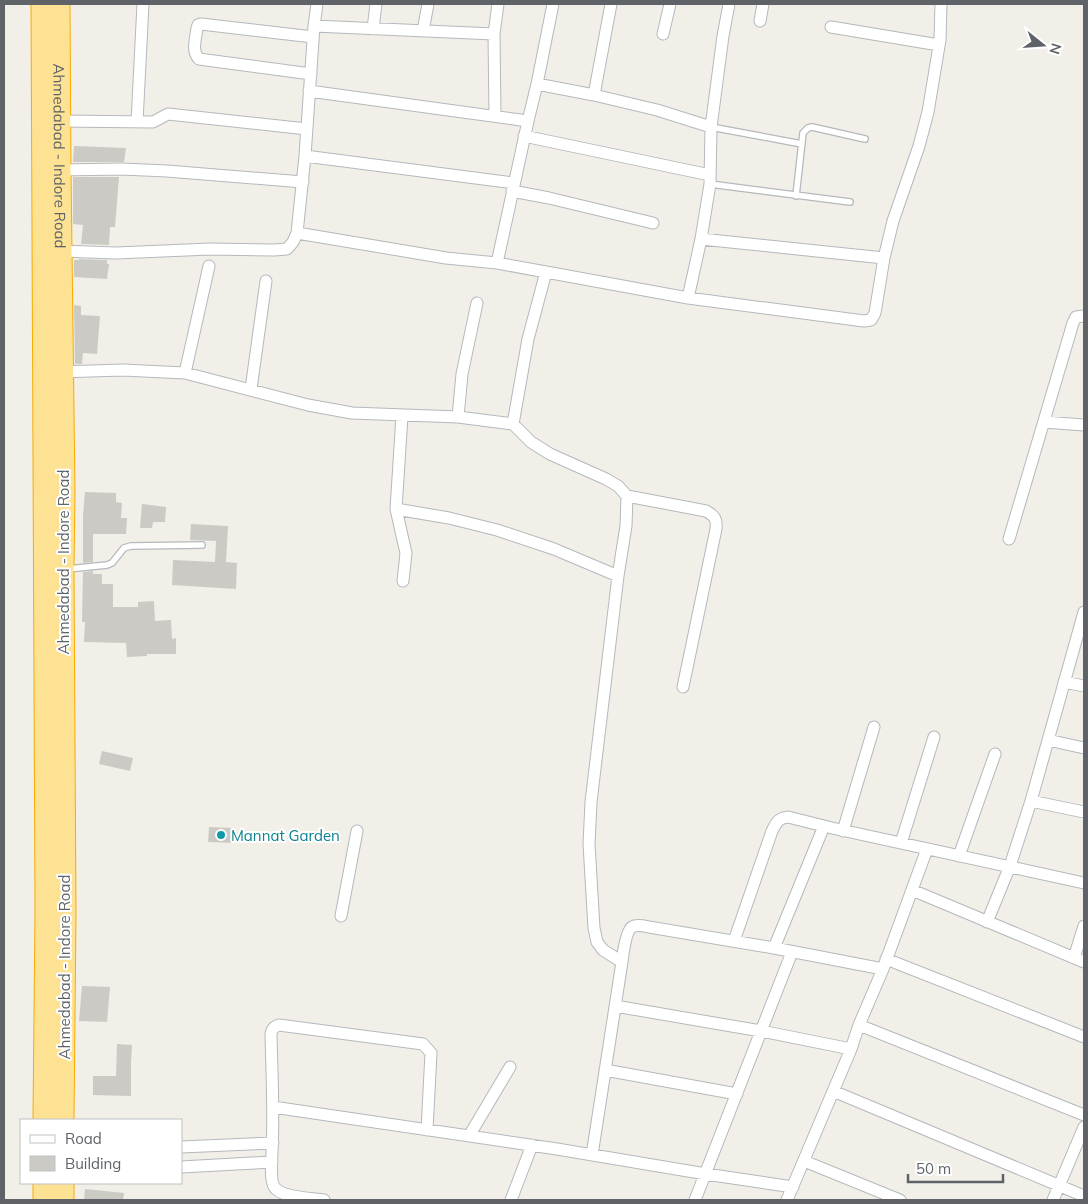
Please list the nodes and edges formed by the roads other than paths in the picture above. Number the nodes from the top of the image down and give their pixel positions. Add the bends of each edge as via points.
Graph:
1 (42, 4) edge
2 (59, 4) edge
3 (143, 4) edge
4 (317, 4) edge
5 (376, 4) edge
6 (428, 4) edge
7 (498, 4) edge
8 (553, 4) edge
9 (611, 4) edge
10 (670, 4) edge
11 (729, 4) edge
12 (763, 4) edge
13 (941, 4) edge
14 (760, 21) dead end
15 (831, 26) dead end
16 (373, 29) junction
17 (423, 31) junction
18 (313, 32) junction
19 (494, 34) junction
20 (663, 34) dead end
21 (939, 45) junction
22 (311, 74) junction
23 (537, 84) junction
24 (310, 91) junction
25 (594, 94) junction
26 (495, 116) junction
27 (60, 121) junction
28 (528, 121) junction
29 (137, 122) junction
30 (711, 127) junction
31 (307, 129) junction
32 (524, 136) junction
33 (865, 139) dead end
34 (802, 144) junction
35 (306, 156) junction
36 (60, 170) junction
37 (710, 180) junction
38 (303, 182) junction
39 (513, 187) junction
40 (796, 196) junction
41 (850, 202) dead end
42 (653, 223) dead end
43 (297, 233) junction
44 (701, 240) junction
45 (61, 251) junction
46 (884, 258) junction
47 (497, 263) junction
48 (209, 266) dead end
49 (546, 272) junction
50 (266, 281) dead end
51 (688, 298) junction
52 (477, 302) dead end
53 (1084, 316) edge
54 (53, 372) junction
55 (185, 373) junction
56 (251, 389) junction
57 (402, 416) junction
58 (458, 417) junction
59 (1044, 422) junction
60 (513, 424) junction
61 (1084, 425) edge
62 (628, 496) junction
63 (396, 509) junction
64 (1009, 539) dead end
65 (202, 545) dead end
66 (63, 570) junction
67 (618, 576) junction
68 (402, 581) dead end
69 (1084, 616) edge
70 (1064, 682) junction
71 (1084, 686) edge
72 (683, 687) dead end
73 (874, 727) dead end
74 (934, 737) dead end
75 (1048, 740) junction
76 (1084, 748) edge
77 (995, 754) dead end
78 (1031, 801) junction
79 (1084, 812) edge
80 (824, 826) junction
81 (356, 831) dead end
82 (843, 831) junction
83 (901, 843) junction
84 (927, 849) junction
85 (960, 856) junction
86 (1010, 866) junction
87 (1084, 883) edge
88 (912, 890) junction
89 (341, 916) dead end
90 (987, 922) junction
91 (1084, 926) edge
92 (734, 942) junction
93 (774, 948) junction
94 (792, 952) junction
95 (1079, 960) edge
96 (622, 962) junction
97 (884, 964) junction
98 (615, 1006) junction
99 (858, 1025) junction
100 (762, 1031) junction
101 (1084, 1037) edge
102 (851, 1049) junction
103 (510, 1067) dead end
104 (605, 1070) junction
105 (833, 1091) junction
106 (737, 1094) junction
107 (273, 1107) junction
108 (1084, 1115) edge
109 (44, 1119) edge
110 (63, 1119) edge
111 (1084, 1127) edge
112 (427, 1130) junction
113 (469, 1136) junction
114 (273, 1143) junction
115 (532, 1145) junction
116 (182, 1147) edge
117 (592, 1155) junction
118 (804, 1161) junction
119 (272, 1162) junction
120 (182, 1167) edge
121 (706, 1174) junction
122 (44, 1184) edge
123 (63, 1184) edge
124 (1059, 1186) junction
125 (793, 1187) junction
126 (1084, 1196) edge
127 (44, 1200) edge
128 (63, 1200) edge
129 (324, 1200) edge
130 (511, 1200) edge
131 (695, 1200) edge
132 (787, 1200) edge
133 (900, 1200) edge
134 (1053, 1200) edge

1 - 54 highway, Ahmedabad - Indore Road
2 - 27 highway, Ahmedabad - Indore Road
3 - 29 street
4 - 18 street
5 - 16 street
6 - 17 street
7 - 19 street
8 - 23 street
9 - 25 street
10 - 20 street
11 - 30 street
12 - 14 street
13 - 21 street
15 - 21 street
16 - 17 street
16 - 18 street
17 - 19 street
18 - 22 street
18 - 22 street via 201,24 197,28 194,52 199,60
19 - 26 street
21 - 46 street via 928,112
22 - 24 street
23 - 25 street
23 - 28 street
24 - 26 street
24 - 31 street
25 - 30 street
26 - 28 street
27 - 29 street
27 - 36 highway, Ahmedabad - Indore Road
28 - 32 street
29 - 31 street via 154,122 168,114
30 - 34 lane
30 - 37 street
31 - 35 street
32 - 37 street
32 - 39 street
33 - 34 lane via 812,127 803,133
34 - 40 lane
35 - 38 street
35 - 39 street
36 - 38 street via 167,171
36 - 45 highway, Ahmedabad - Indore Road
37 - 40 lane
37 - 44 street
38 - 43 street
39 - 42 street
39 - 47 street
40 - 41 lane
43 - 45 street via 287,249
43 - 47 street via 446,258
44 - 46 street
44 - 51 street
45 - 54 highway, Ahmedabad - Indore Road
46 - 51 street via 871,320
47 - 49 street
48 - 55 street
49 - 51 street
49 - 60 street via 528,339
50 - 56 street
52 - 58 street via 462,374
53 - 59 street via 1076,317 1072,322
54 - 55 street via 123,370
54 - 66 highway, Ahmedabad - Indore Road via 64,492
54 - 109 highway, Ahmedabad - Indore Road
55 - 56 street
56 - 57 street via 352,414
57 - 58 street
57 - 63 street
58 - 60 street
59 - 61 street
59 - 64 street
60 - 62 street via 531,442 550,454 618,486
62 - 67 street
62 - 72 street via 706,511 717,521
63 - 67 street via 497,530
63 - 68 street via 406,553
65 - 66 lane via 131,546 124,548 107,566
66 - 110 highway, Ahmedabad - Indore Road
67 - 96 street via 591,802 589,844 594,928 603,950
69 - 70 street
70 - 71 street
70 - 75 street
73 - 82 street
74 - 83 street
75 - 76 street
75 - 78 street
77 - 85 street
78 - 79 street
78 - 86 street
80 - 82 street
80 - 92 street via 788,817 776,822
80 - 93 street
81 - 89 street
82 - 83 street
83 - 84 street
84 - 85 street
84 - 88 street
85 - 86 street
86 - 87 street
86 - 90 street
88 - 90 street
88 - 97 street
90 - 95 street
91 - 95 street
92 - 93 street
92 - 96 street via 632,927 628,931
93 - 94 street
94 - 97 street
94 - 100 street
96 - 98 street
97 - 99 street
97 - 101 street
98 - 100 street
98 - 104 street
99 - 102 street
99 - 108 street
100 - 102 street
100 - 106 street
102 - 105 street
103 - 113 street
104 - 106 street
104 - 117 street
105 - 118 street
105 - 124 street
106 - 121 street
107 - 112 street
107 - 112 street via 271,1032 274,1027 419,1043 431,1053
107 - 114 street
111 - 124 street
112 - 113 street
113 - 115 street
114 - 116 street
114 - 119 street
115 - 117 street
115 - 130 street
117 - 121 street
118 - 125 street
118 - 133 street
119 - 120 street
119 - 129 street via 272,1186 278,1191
121 - 125 street
121 - 131 street
122 - 127 highway
123 - 128 highway
124 - 126 street
124 - 134 street
125 - 132 street

